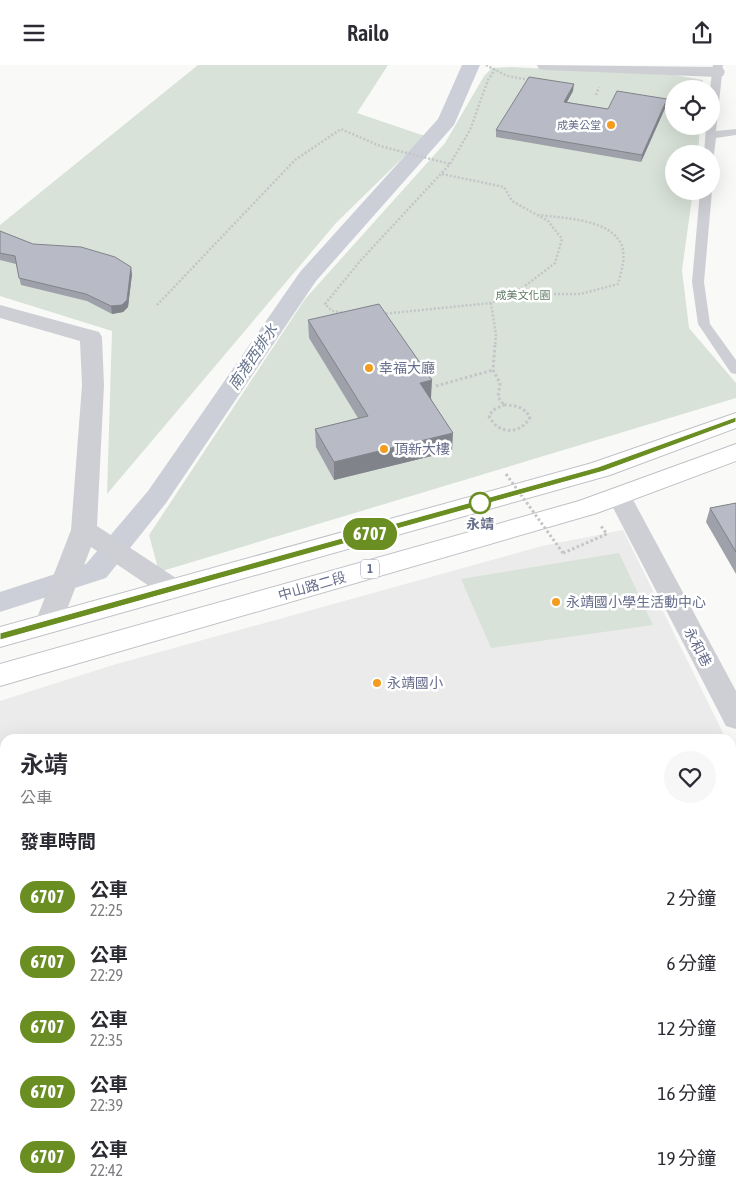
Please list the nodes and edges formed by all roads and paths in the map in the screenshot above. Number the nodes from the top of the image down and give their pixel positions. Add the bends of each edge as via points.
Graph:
1 (545, 65) edge
2 (718, 68) edge
3 (495, 70) dead end
4 (720, 130) edge
5 (736, 132) edge
6 (450, 163) junction
7 (442, 174) junction
8 (705, 200) edge
9 (536, 214) junction
10 (511, 294) junction
11 (491, 303) junction
12 (157, 305) dead end
13 (0, 311) edge
14 (348, 313) edge
15 (374, 314) edge
16 (494, 370) junction
17 (736, 370) edge
18 (436, 386) dead end
19 (504, 405) junction
20 (736, 420) edge
21 (736, 452) edge
22 (506, 474) dead end
23 (619, 496) junction
24 (84, 530) junction
25 (607, 534) dead end
26 (173, 589) junction
27 (50, 623) junction
28 (0, 637) edge
29 (0, 675) edge
30 (736, 718) edge

1 - 2 street
3 - 6 path via 488,80 470,130
4 - 5 lane
6 - 7 path
6 - 12 path via 412,155 356,137 342,129 295,160
7 - 9 path via 504,187 512,201
7 - 14 path via 361,260 325,304 332,311
8 - 17 lane via 698,282 704,323
9 - 10 path via 548,221 562,239 555,263
9 - 10 path via 596,224 615,233 624,248 623,269 618,284 603,291 562,295
10 - 11 path
11 - 15 path
11 - 16 path via 496,335
13 - 24 street via 91,337 93,385
16 - 18 path
16 - 19 path via 500,383 498,397
19 - 19 path via 492,410 490,420 494,425 508,430 528,423 530,417 523,409
20 - 26 main road via 601,469
21 - 23 main road, 中山路二段 / 1
22 - 25 path, bridge via 563,553
23 - 29 main road, 中山路二段 / 1
23 - 30 street, 永和巷
24 - 26 street
24 - 27 street
26 - 27 main road
27 - 28 main road

